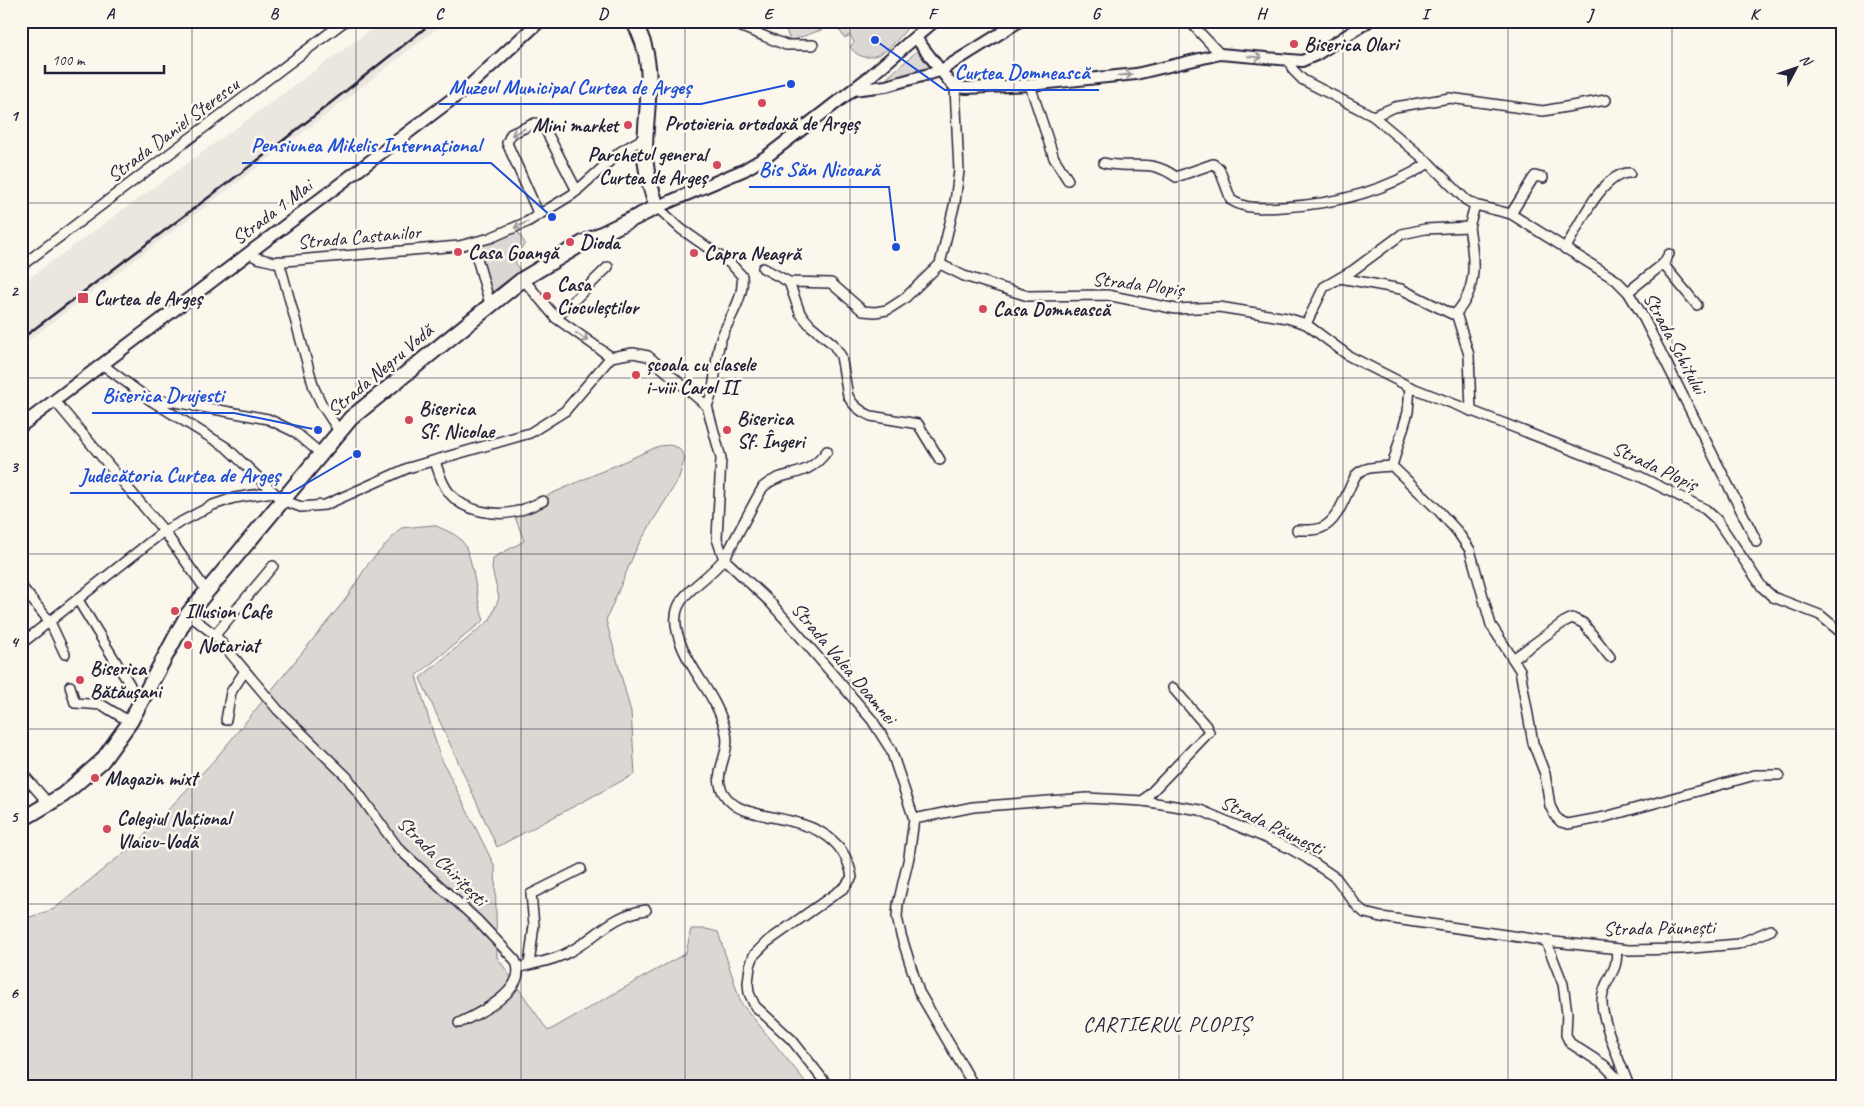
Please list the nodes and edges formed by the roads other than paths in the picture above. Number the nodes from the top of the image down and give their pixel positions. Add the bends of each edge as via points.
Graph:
1 (345, 21) edge
2 (540, 21) edge
3 (633, 21) edge
4 (727, 21) edge
5 (920, 21) edge
6 (934, 21) edge
7 (1020, 21) edge
8 (1189, 21) edge
9 (1369, 21) edge
10 (916, 38) junction
11 (813, 44) dead end
12 (1220, 54) junction
13 (1289, 61) junction
14 (940, 71) junction
15 (1030, 85) junction
16 (955, 87) junction
17 (852, 90) junction
18 (1606, 100) dead end
19 (1373, 116) junction
20 (646, 137) junction
21 (1104, 163) dead end
22 (1429, 163) junction
23 (1630, 173) dead end
24 (1543, 178) dead end
25 (1068, 180) dead end
26 (577, 191) junction
27 (1475, 205) junction
28 (657, 208) junction
29 (1511, 214) junction
30 (540, 215) junction
31 (1469, 227) junction
32 (473, 244) junction
33 (1565, 249) junction
34 (249, 253) junction
35 (1669, 254) dead end
36 (279, 262) junction
37 (940, 264) junction
38 (1663, 264) junction
39 (21, 266) edge
40 (608, 267) dead end
41 (763, 268) dead end
42 (1340, 278) junction
43 (523, 279) junction
44 (789, 282) junction
45 (1628, 292) junction
46 (490, 304) junction
47 (1697, 305) dead end
48 (1456, 313) junction
49 (556, 318) junction
50 (1306, 324) junction
51 (611, 357) junction
52 (103, 365) junction
53 (1410, 387) junction
54 (150, 400) junction
55 (55, 401) junction
56 (175, 402) junction
57 (707, 406) junction
58 (1471, 411) junction
59 (172, 414) junction
60 (21, 426) edge
61 (339, 430) junction
62 (827, 451) dead end
63 (320, 453) junction
64 (940, 460) dead end
65 (435, 461) junction
66 (1392, 466) junction
67 (277, 496) junction
68 (543, 501) dead end
69 (1296, 530) dead end
70 (164, 531) junction
71 (1757, 542) dead end
72 (724, 560) junction
73 (274, 566) dead end
74 (21, 586) edge
75 (206, 590) junction
76 (78, 600) junction
77 (188, 614) junction
78 (50, 622) junction
79 (1843, 634) edge
80 (215, 636) junction
81 (21, 639) edge
82 (65, 654) dead end
83 (1610, 657) dead end
84 (1513, 659) junction
85 (245, 671) junction
86 (130, 685) dead end
87 (70, 686) dead end
88 (1173, 688) dead end
89 (226, 720) dead end
90 (130, 722) junction
91 (21, 772) edge
92 (1778, 775) dead end
93 (1143, 801) junction
94 (50, 805) junction
95 (914, 819) junction
96 (21, 820) edge
97 (581, 869) dead end
98 (646, 910) dead end
99 (1771, 930) dead end
100 (1546, 941) junction
101 (1616, 949) junction
102 (529, 965) junction
103 (518, 968) junction
104 (459, 1023) dead end
105 (828, 1086) edge
106 (974, 1086) edge
107 (1625, 1086) edge
108 (1629, 1086) edge

1 - 39 street, Strada Daniel Sterescu
2 - 34 main road, Strada 1 Mai via 468,87
3 - 20 main road via 649,60
4 - 11 street via 786,45
5 - 10 main road
6 - 10 main road, Strada Negru Vodă
7 - 14 street
8 - 12 street
9 - 13 street via 1309,59
10 - 14 street
10 - 17 main road, Strada Negru Vodă
12 -> 13 street
15 -> 12 street via 1143,73
13 - 19 street, Strada Schitului via 1303,80
14 - 16 street
14 - 17 street via 886,86
15 - 16 street
15 - 25 street via 1054,158
16 - 37 street via 959,171
17 - 28 main road, Strada Negru Vodă via 756,164
18 - 19 street via 1543,111 1450,98 1395,107
19 - 22 street, Strada Schitului
20 - 26 street, Strada Castanilor via 620,152
20 - 28 main road via 646,162
21 - 22 street via 1149,165 1176,177 1213,164 1219,168 1231,200 1247,206 1272,208 1332,202 1400,179
22 - 27 street, Strada Schitului
23 - 33 street via 1623,173 1608,182
24 - 29 street via 1535,176
26 - 30 street, Strada Castanilor
26 -> 30 street via 541,124 535,123 511,134 507,143
27 - 29 street, Strada Schitului
27 - 31 street
28 - 43 main road, Strada Negru Vodă via 583,243
28 - 57 street via 742,276 737,302 720,344 714,387
29 - 33 street, Strada Schitului
30 -> 32 street, Strada Castanilor
31 - 42 street via 1408,231
31 - 48 street via 1475,272
32 - 36 street, Strada Castanilor
32 - 46 street
33 - 45 street, Strada Schitului via 1616,280
34 - 36 street, Strada Castanilor via 264,261
34 - 52 main road, Strada 1 Mai
35 - 38 street
36 - 61 street via 314,388
37 - 44 street via 892,307 875,312 858,308 831,283
37 - 50 street, Strada Plopiș via 964,276 1028,296 1106,295 1176,309 1220,307
38 - 45 street
38 - 47 street
40 - 49 street
41 - 44 street
42 - 48 street via 1402,289 1452,314
42 - 50 street via 1324,287
43 - 46 main road, Strada Negru Vodă
43 - 49 street
44 - 64 street via 800,313 841,356 851,402 871,416 918,424
45 - 71 street, Strada Schitului
46 - 61 main road, Strada Negru Vodă
48 - 58 street via 1469,355
49 -> 51 street
50 - 53 street, Strada Plopiș via 1349,356
51 - 57 street via 633,353 648,356
51 - 65 street via 579,398 547,425 510,441
52 - 54 street
52 - 55 main road, Strada 1 Mai
53 - 58 street, Strada Plopiș
53 - 66 street via 1408,412
54 - 56 street
54 - 59 street
55 - 60 main road, Strada 1 Mai
55 - 70 street
56 - 59 street
56 - 63 street via 281,423
57 - 72 street via 722,458 718,539
58 - 79 street, Strada Plopiș via 1632,473 1705,509 1717,520 1762,587 1773,597 1820,615
59 - 67 street via 226,447
61 - 63 main road, Strada Negru Vodă
62 - 72 street via 810,468 763,487
63 - 67 main road, Strada Negru Vodă
65 - 67 street via 408,468 325,505 301,506
65 - 68 street via 451,496 460,504 492,513 511,513
66 - 69 street via 1359,472 1334,518 1322,528
66 - 84 street via 1438,510 1470,550 1491,624
67 - 70 street via 234,498 213,505
67 - 75 main road, Strada Negru Vodă
70 - 75 street
70 - 76 street
72 - 95 street, Strada Valea Doamnei via 775,608 883,734
72 - 105 street via 682,597 675,622 684,651 724,720 727,736 720,786 732,804 741,809 794,822 832,839 842,848 850,865 852,878 845,887 767,942 754,955 750,966 749,993 755,1006 792,1040
73 - 80 street
74 - 78 street
75 - 77 main road, Strada Negru Vodă
76 - 78 street
76 - 86 street
77 - 80 street, Strada Chirițești
77 - 90 main road, Strada Negru Vodă
78 - 81 street via 26,640
78 - 82 street
80 - 85 street, Strada Chirițești
83 - 84 street via 1583,623 1572,618
84 - 92 street via 1520,670 1533,743 1545,774 1550,806 1561,822 1568,824 1604,817 1755,775
85 - 89 street via 231,692
85 - 103 street, Strada Chirițești via 278,710 347,777 398,848 477,920 515,960
87 - 90 street via 75,703 102,705
88 - 93 street via 1209,732
90 - 94 main road, Strada Negru Vodă via 102,761
91 - 94 street
93 - 95 street, Strada Păunești via 1087,798 973,807
93 - 100 street, Strada Păunești via 1200,810 1286,847 1336,878 1357,906 1372,915
94 - 96 main road, Strada Negru Vodă
95 - 106 street, Strada Valea Doamnei via 897,917 919,992
97 - 102 street via 531,894 534,925
98 - 102 street via 608,923 568,954
99 - 101 street, Strada Păunești via 1738,944 1682,949
100 - 101 street, Strada Păunești
100 - 107 street via 1563,984 1566,1035 1570,1043 1604,1065
101 - 108 street via 1618,959 1604,988 1602,1008
102 - 103 street
103 - 104 street via 504,998

